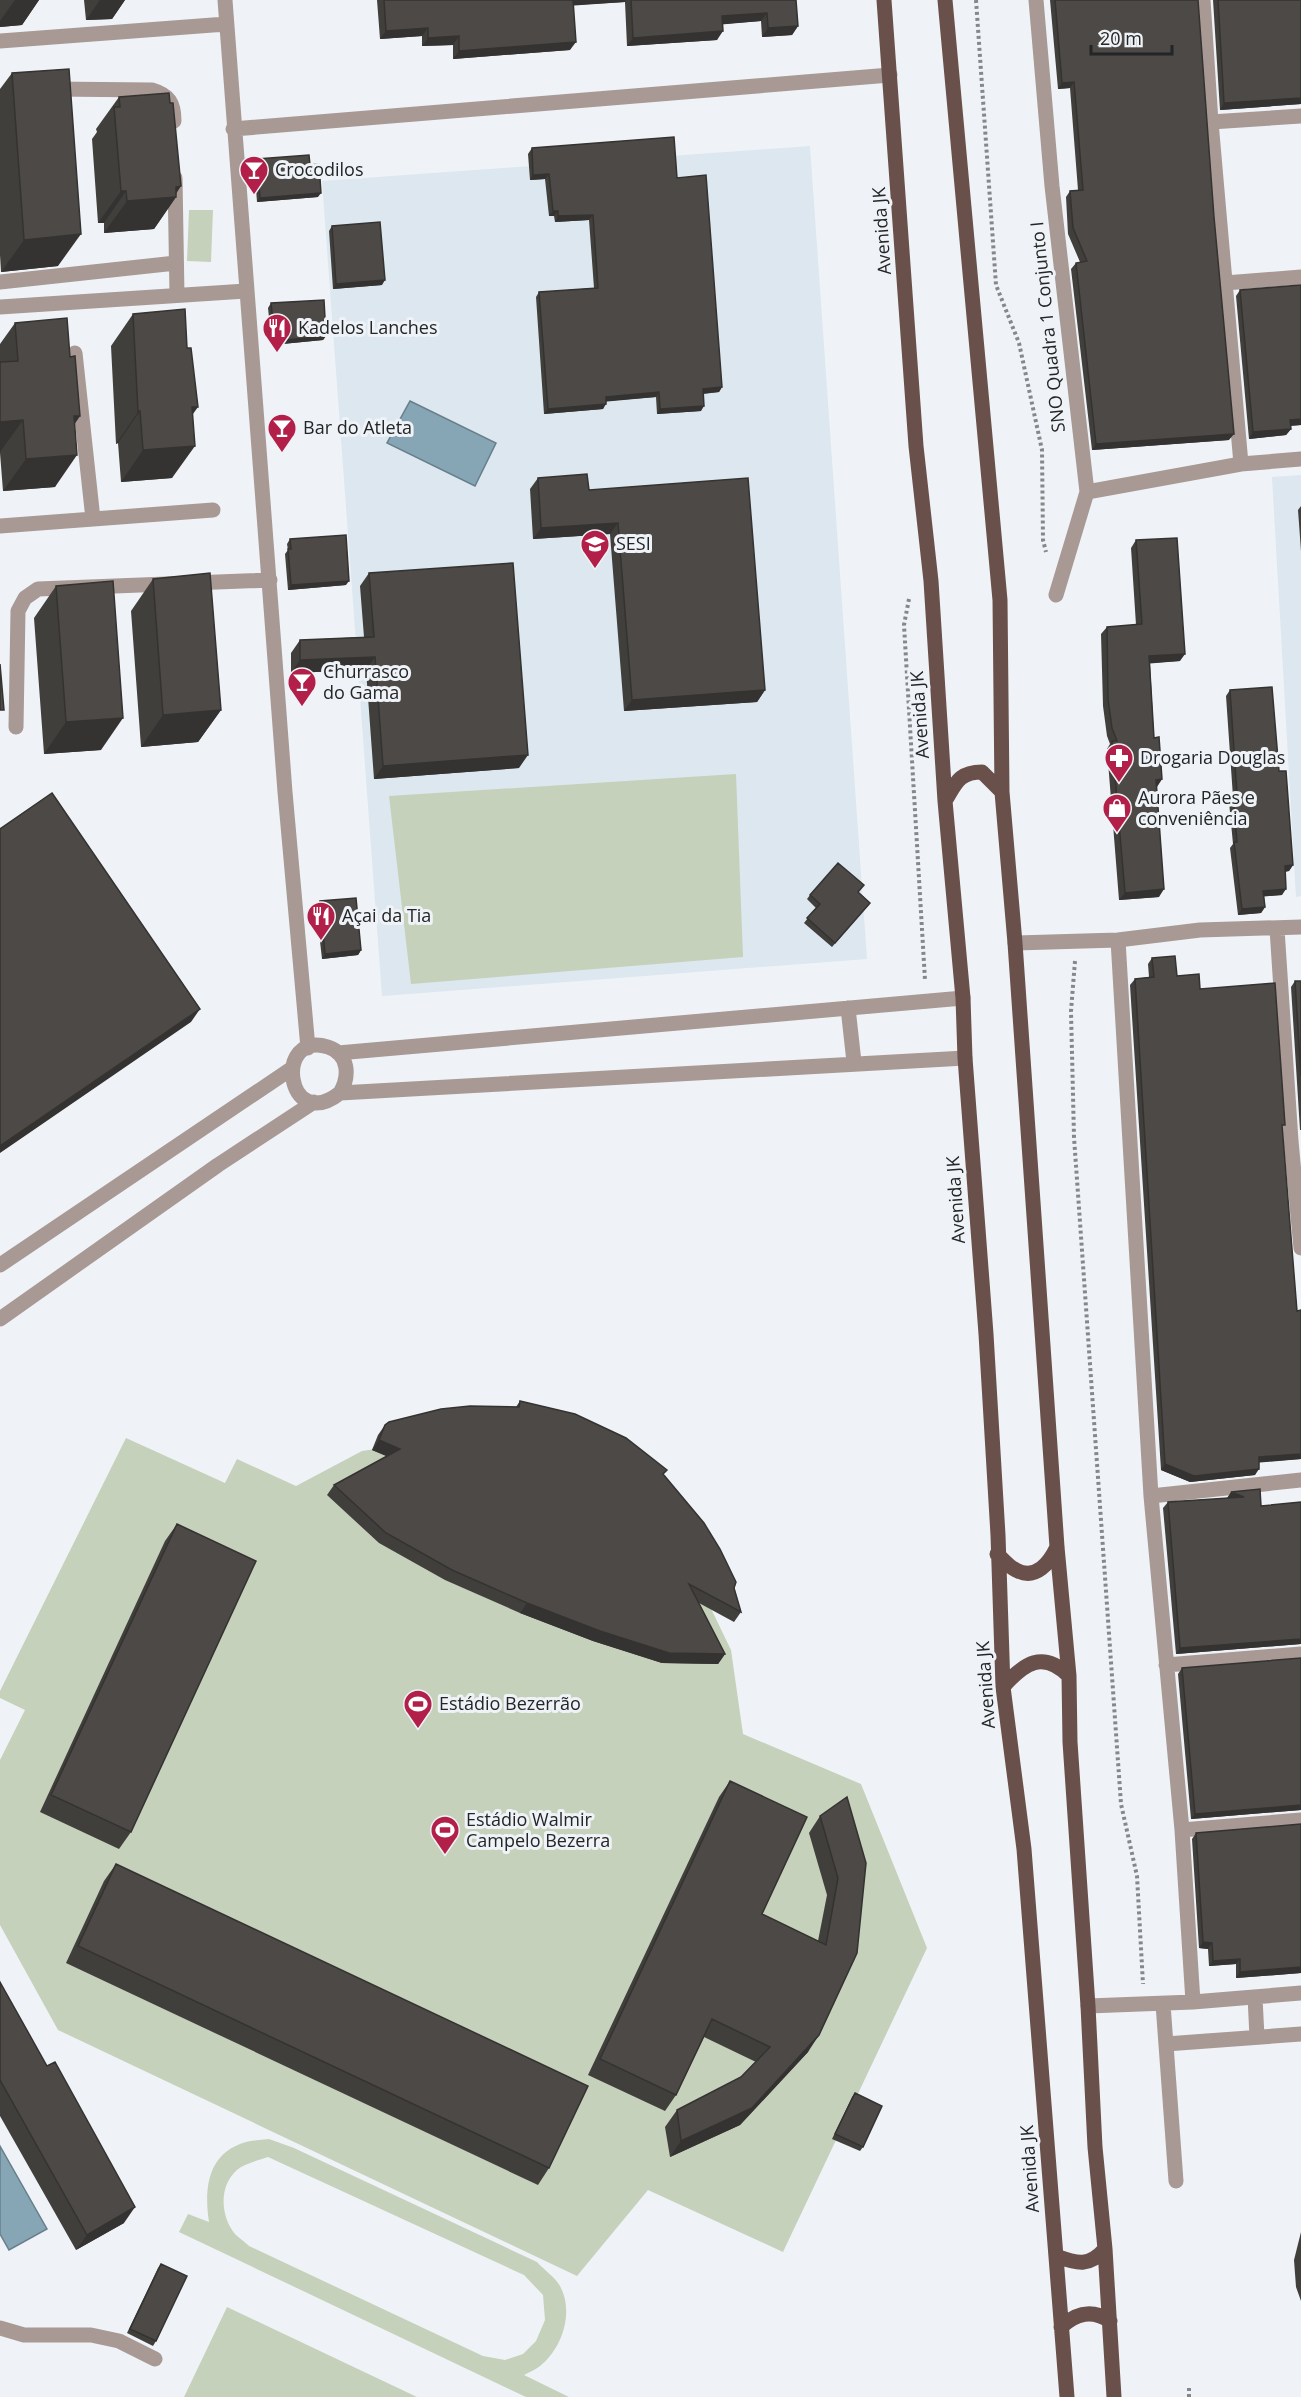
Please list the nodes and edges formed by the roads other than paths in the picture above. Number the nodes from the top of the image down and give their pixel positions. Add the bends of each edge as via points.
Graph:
1 (225, 0) edge
2 (884, 0) edge
3 (945, 0) edge
4 (1036, 0) edge
5 (1203, 0) edge
6 (226, 24) junction
7 (0, 41) edge
8 (890, 75) junction
9 (35, 89) edge
10 (1301, 116) edge
11 (1211, 122) junction
12 (233, 129) junction
13 (174, 136) edge
14 (175, 159) edge
15 (176, 262) junction
16 (1301, 277) edge
17 (0, 282) edge
18 (1225, 283) junction
19 (246, 291) junction
20 (177, 295) junction
21 (0, 307) edge
22 (75, 353) dead end
23 (1301, 459) edge
24 (1241, 464) junction
25 (1087, 492) junction
26 (213, 510) dead end
27 (93, 519) junction
28 (0, 526) edge
29 (270, 580) junction
30 (1056, 595) road end
31 (16, 727) dead end
32 (1002, 792) junction
33 (945, 801) junction
34 (1301, 927) edge
35 (1277, 929) junction
36 (1118, 940) junction
37 (1015, 943) junction
38 (963, 998) junction
39 (848, 1008) junction
40 (308, 1048) junction
41 (338, 1053) junction
42 (965, 1058) junction
43 (854, 1062) junction
44 (291, 1069) junction
45 (340, 1093) junction
46 (314, 1102) junction
47 (1296, 1141) edge
48 (1301, 1248) edge
49 (0, 1265) edge
50 (0, 1319) edge
51 (1301, 1480) edge
52 (1151, 1496) junction
53 (1058, 1547) junction
54 (998, 1554) junction
55 (1301, 1654) edge
56 (1166, 1665) junction
57 (1070, 1676) junction
58 (1003, 1688) junction
59 (1301, 1820) edge
60 (1182, 1830) junction
61 (1301, 1993) edge
62 (1255, 1997) junction
63 (1193, 2002) junction
64 (1163, 2004) junction
65 (1088, 2006) junction
66 (1301, 2034) edge
67 (1257, 2037) junction
68 (1166, 2044) junction
69 (1176, 2181) dead end
70 (1105, 2248) junction
71 (1056, 2256) junction
72 (1110, 2321) junction
73 (1061, 2327) junction
74 (0, 2328) edge
75 (155, 2359) dead end
76 (1067, 2397) edge
77 (1114, 2397) edge

1 - 6 street
2 - 8 main road, Avenida JK
3 - 32 main road via 1000,600
4 - 25 street, SNO Quadra 1 Conjunto I via 1052,186
5 - 11 street
6 - 7 street
6 - 12 street
8 - 12 street
8 - 33 main road, Avenida JK
9 - 13 street via 163,93 171,99
10 - 11 street
11 - 18 street
12 - 19 street
14 - 15 street
15 - 17 street
15 - 20 street
16 - 18 street
18 - 24 street
19 - 20 street
19 - 29 street
20 - 21 street
22 - 27 street
23 - 24 street
24 - 25 street
25 - 30 street
26 - 27 street
27 - 28 street
29 - 31 street via 38,589 25,598 18,611
29 - 40 street
32 - 33 main road via 982,772 972,772 957,781
32 - 37 main road
33 - 38 main road, Avenida JK
34 - 35 street
35 - 36 street via 1200,930
35 - 47 street
36 - 37 street
36 - 52 street
37 - 53 main road
38 - 39 street
38 - 42 main road, Avenida JK
39 - 41 street
39 - 43 street
40 - 41 street via 319,1046
40 - 44 street via 297,1056
41 - 45 street via 347,1072
42 - 43 street
42 - 54 main road, Avenida JK
43 - 45 street
44 - 46 street via 296,1090
44 - 49 street
45 - 46 street via 331,1100
46 - 50 street
47 - 48 street
51 - 52 street
52 - 56 street
53 - 54 main road via 1050,1562 1030,1573 1016,1570
53 - 57 main road
54 - 58 main road, Avenida JK
55 - 56 street
56 - 60 street
57 - 58 main road via 1058,1665 1039,1661 1025,1667
57 - 65 main road via 1070,1742
58 - 71 main road, Avenida JK via 1024,1849
59 - 60 street
60 - 63 street
61 - 62 street
62 - 63 street
62 - 67 street
63 - 64 street
64 - 65 street
64 - 68 street
65 - 70 main road
66 - 67 street
67 - 68 street
68 - 69 street
70 - 71 main road via 1096,2259 1084,2262
70 - 72 main road
71 - 73 main road, Avenida JK
72 - 73 main road via 1093,2313 1079,2314
72 - 77 main road
73 - 76 main road, Avenida JK
74 - 75 street via 24,2335 100,2337 119,2341

